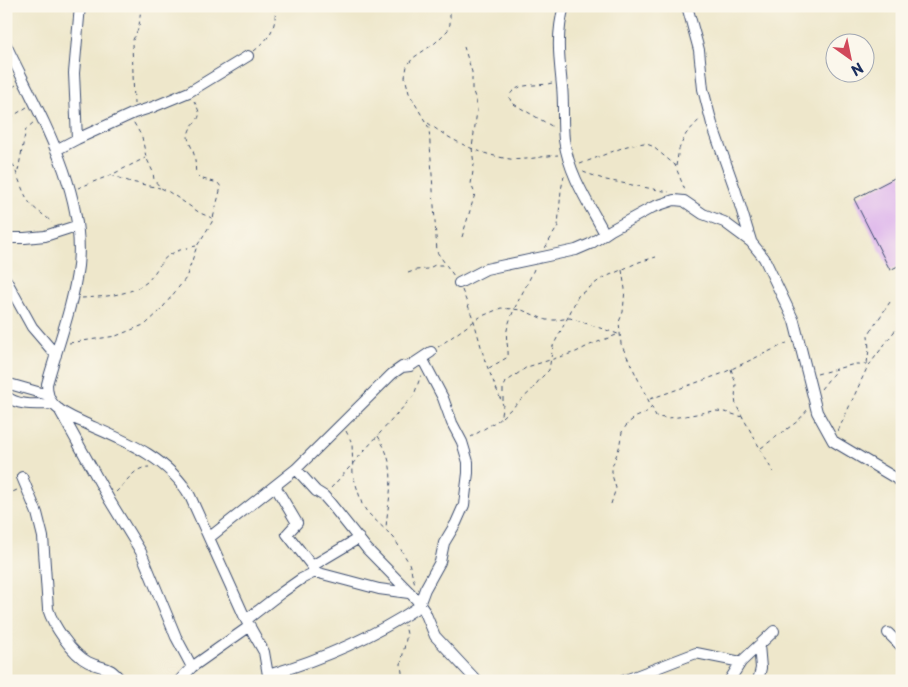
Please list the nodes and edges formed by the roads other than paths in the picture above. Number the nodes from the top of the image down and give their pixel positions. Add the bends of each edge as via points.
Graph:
1 (80, 6) edge
2 (564, 6) edge
3 (687, 6) edge
4 (6, 46) edge
5 (248, 56) road end
6 (77, 139) junction
7 (56, 150) junction
8 (76, 226) junction
9 (605, 234) junction
10 (6, 238) edge
11 (751, 242) junction
12 (6, 280) edge
13 (459, 283) road end
14 (56, 355) junction
15 (6, 383) edge
16 (48, 395) junction
17 (6, 396) edge
18 (56, 407) junction
19 (296, 469) junction
20 (23, 482) road end
21 (902, 482) edge
22 (275, 486) junction
23 (210, 537) junction
24 (359, 538) junction
25 (314, 569) junction
26 (416, 601) junction
27 (248, 623) junction
28 (774, 632) dead end
29 (888, 633) dead end
30 (759, 645) junction
31 (902, 647) edge
32 (741, 662) junction
33 (192, 667) junction
34 (269, 678) edge
35 (120, 681) edge
36 (179, 681) edge
37 (477, 681) edge
38 (624, 681) edge
39 (729, 681) edge
40 (758, 681) edge

1 - 6 street via 74,74
2 - 9 street via 558,42 564,138 581,192
3 - 11 street via 699,50 703,89
4 - 7 street
5 - 6 street via 189,92
6 - 7 street
7 - 8 street via 70,190
8 - 10 street via 34,238
8 - 14 street via 78,267
9 - 11 street via 653,207 674,200 688,203 721,220
9 - 13 street via 576,250 486,269
11 - 21 street via 764,258 794,321 820,419 833,440
12 - 14 street via 32,327
14 - 16 street via 47,384
15 - 16 street
16 - 18 street
17 - 18 street via 14,402
18 - 23 street via 130,443 160,463 180,480
18 - 33 street via 141,552
19 - 22 street
19 - 24 street
19 - 26 street via 392,374 426,358 462,442 468,468 464,505 444,543 440,562
20 - 35 street via 37,513 43,537 52,620 82,658 109,668
22 - 23 street
22 - 25 street via 296,522 287,534
23 - 27 street
24 - 25 street
24 - 26 street
25 - 26 street
25 - 27 street
26 - 34 street via 403,617 372,635
26 - 37 street via 435,636
27 - 33 street
27 - 34 street via 264,652
28 - 30 street
29 - 31 street
30 - 32 street
30 - 40 street
32 - 38 street via 696,653
32 - 39 street
33 - 36 street

